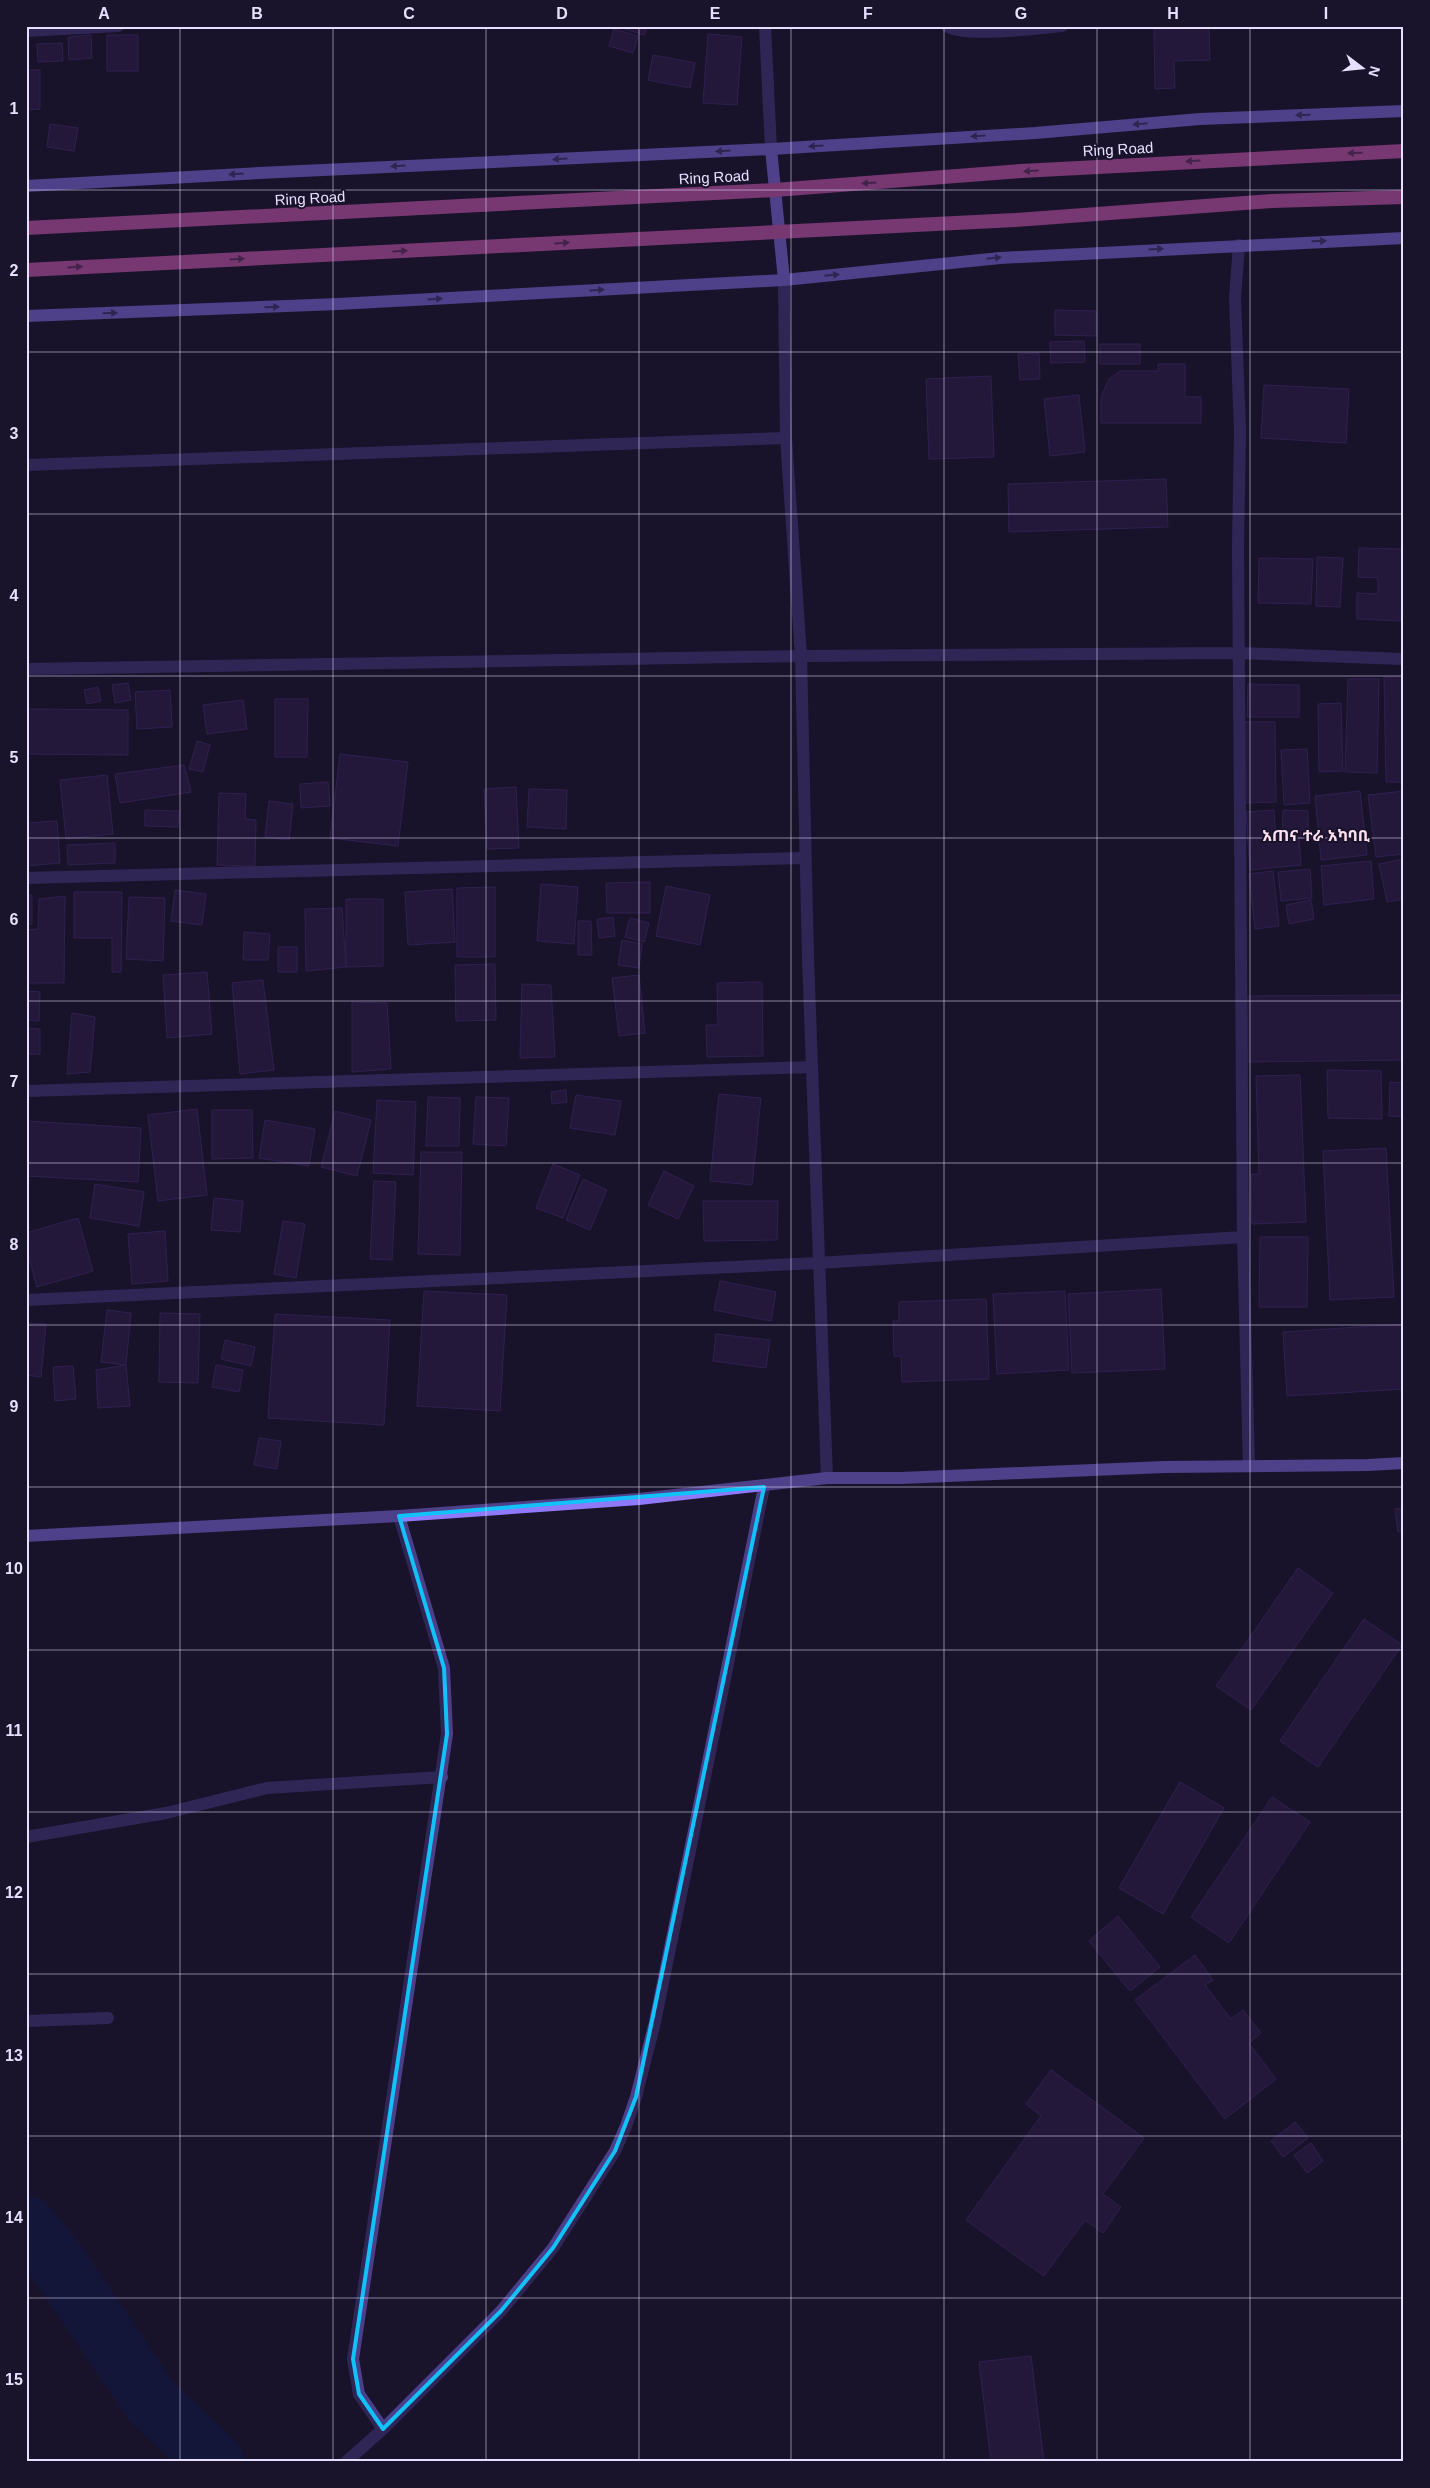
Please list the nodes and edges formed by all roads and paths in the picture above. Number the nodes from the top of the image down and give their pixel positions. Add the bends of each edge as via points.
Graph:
1 (118, 26) edge
2 (765, 26) edge
3 (947, 26) edge
4 (1062, 26) edge
5 (26, 31) edge
6 (1404, 111) edge
7 (771, 149) junction
8 (1404, 151) edge
9 (26, 186) edge
10 (775, 190) junction
11 (1404, 197) edge
12 (26, 228) edge
13 (779, 233) junction
14 (1404, 238) edge
15 (1239, 245) junction
16 (26, 270) edge
17 (784, 280) junction
18 (26, 316) edge
19 (786, 438) junction
20 (26, 465) edge
21 (1239, 653) junction
22 (801, 656) junction
23 (1404, 659) edge
24 (26, 669) edge
25 (805, 858) junction
26 (26, 878) edge
27 (812, 1067) junction
28 (26, 1091) edge
29 (1243, 1237) junction
30 (818, 1263) junction
31 (26, 1300) edge
32 (1404, 1463) edge
33 (1249, 1466) junction
34 (828, 1478) junction
35 (764, 1487) junction
36 (399, 1516) junction
37 (26, 1536) edge
38 (442, 1778) junction
39 (26, 1837) edge
40 (108, 2018) dead end
41 (26, 2020) edge
42 (382, 2428) junction
43 (346, 2462) edge

1 - 5 street
2 - 7 street
3 - 4 street via 986,32
6 -> 7 main road via 1200,118 1035,133
7 -> 9 main road
7 - 10 main road
8 -> 10 highway, Ring Road via 1021,171
10 - 12 highway, Ring Road
10 - 13 main road
11 - 13 highway via 1272,202
16 -> 13 highway
13 - 17 main road
15 -> 14 main road
17 -> 15 main road via 1000,258
15 - 21 street via 1235,298 1241,480
18 -> 17 main road via 338,304
17 - 19 street
19 - 20 street
19 - 22 street
21 - 22 street
21 - 23 street
21 - 29 street
22 - 24 street
22 - 25 street
25 - 26 street
25 - 27 street
27 - 28 street
27 - 30 street
29 - 30 street
29 - 33 street
30 - 31 street
30 - 34 street
32 - 33 main road
33 - 34 main road
34 - 35 main road
35 - 36 main road
35 - 42 street via 655,2022 626,2126 615,2151 553,2248 501,2310
36 - 37 main road
36 - 38 street via 444,1668 447,1734
38 - 39 street via 267,1788 166,1813
38 - 42 street via 353,2359 359,2394
40 - 41 street
42 - 43 street

